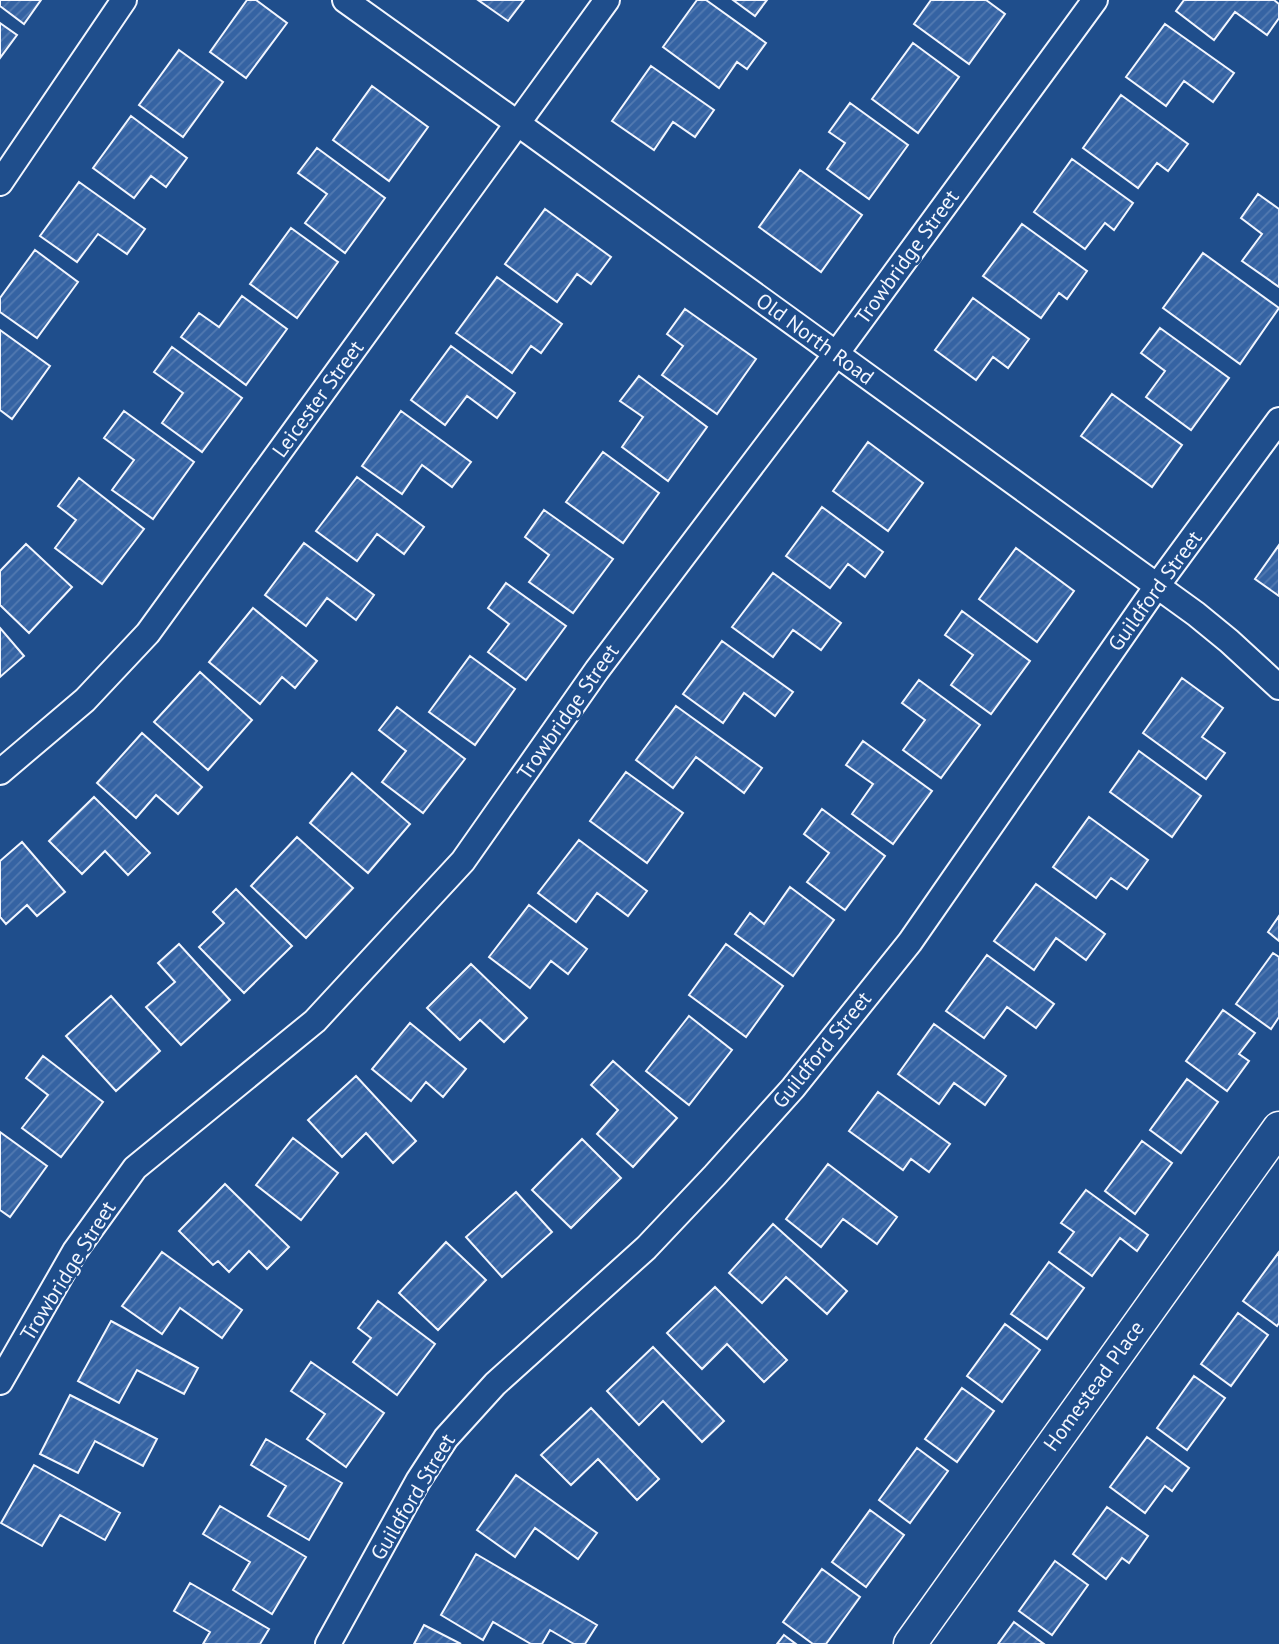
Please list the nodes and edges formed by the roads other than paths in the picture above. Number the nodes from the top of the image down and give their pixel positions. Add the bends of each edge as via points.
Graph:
1 (124, 0) edge
2 (345, 0) edge
3 (607, 0) edge
4 (1095, 0) edge
5 (517, 123) junction
6 (0, 183) edge
7 (836, 354) junction
8 (1279, 420) edge
9 (1157, 586) junction
10 (1279, 687) edge
11 (0, 772) edge
12 (1279, 1128) edge
13 (0, 1382) edge
14 (328, 1644) edge
15 (910, 1644) edge

1 - 6 street
2 - 5 street, Old North Road
3 - 5 street, Leicester Street
4 - 7 street, Trowbridge Street
5 - 7 street, Old North Road
5 - 11 street, Leicester Street via 148,634 85,700
7 - 9 street, Old North Road
7 - 13 street, Trowbridge Street via 597,670 463,861 314,1021 135,1168 75,1251
8 - 9 street, Guildford Street
9 - 10 street, Old North Road via 1229,641
9 - 14 street, Guildford Street via 909,942 793,1088 646,1248 495,1384 446,1438
12 - 15 street, Homestead Place

